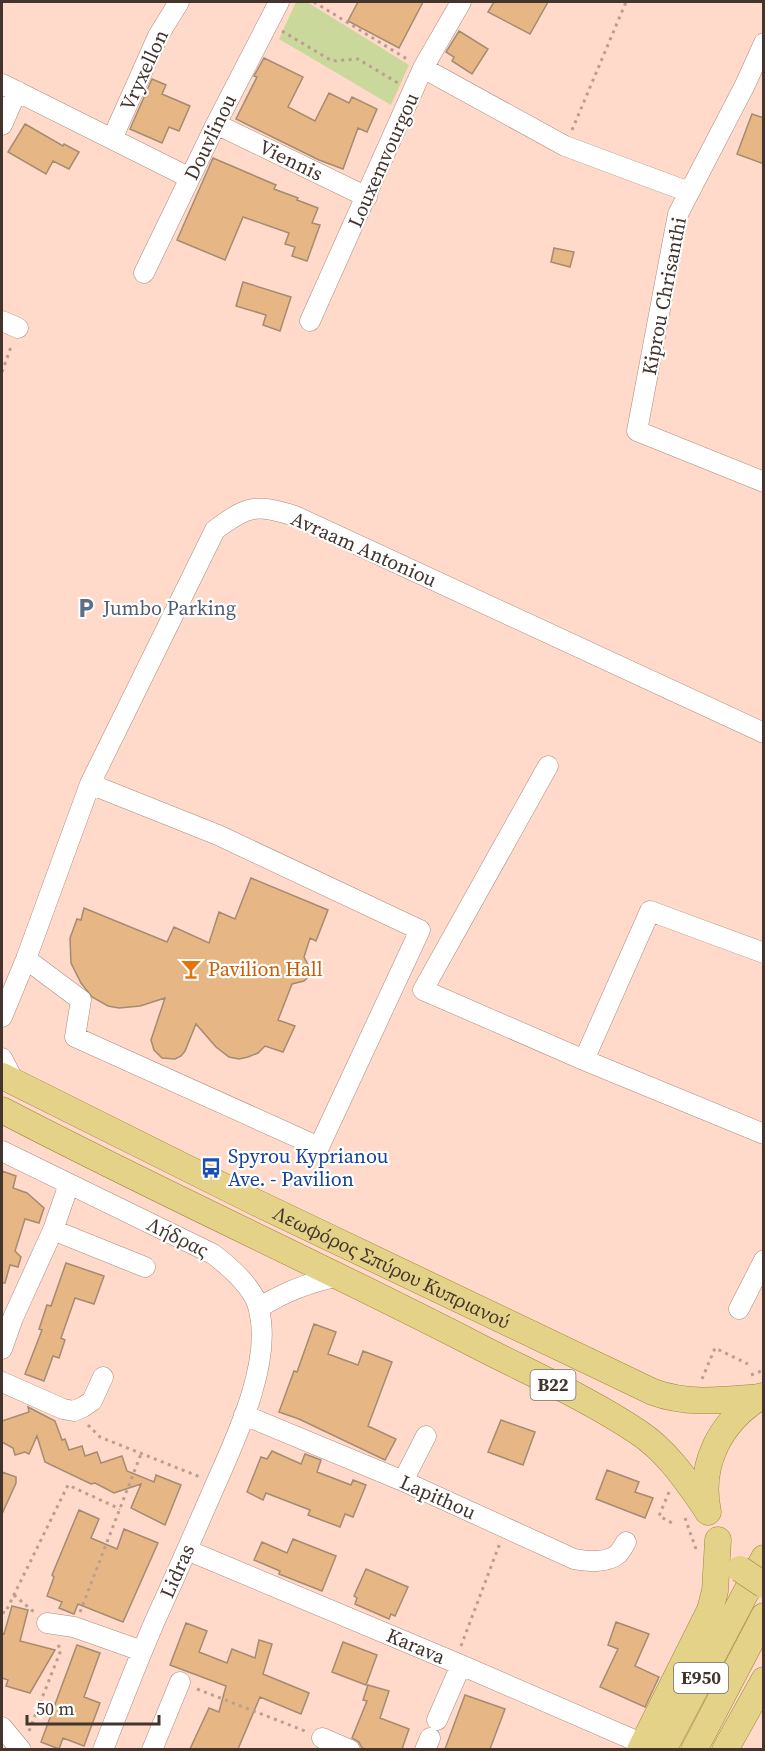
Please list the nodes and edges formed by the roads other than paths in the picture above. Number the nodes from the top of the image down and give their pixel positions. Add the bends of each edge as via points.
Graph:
1 (179, 2) edge
2 (279, 2) edge
3 (461, 2) edge
4 (764, 43) edge
5 (423, 69) junction
6 (9, 88) edge
7 (216, 124) junction
8 (2, 125) edge
9 (112, 139) junction
10 (190, 178) junction
11 (690, 192) junction
12 (367, 197) junction
13 (144, 273) dead end
14 (310, 321) dead end
15 (764, 482) edge
16 (764, 733) edge
17 (548, 766) dead end
18 (90, 784) junction
19 (764, 953) edge
20 (26, 959) junction
21 (2, 1014) edge
22 (2, 1058) edge
23 (584, 1060) junction
24 (8, 1080) edge
25 (2, 1110) edge
26 (764, 1134) edge
27 (2, 1151) edge
28 (69, 1184) junction
29 (53, 1230) junction
30 (764, 1260) edge
31 (145, 1267) dead end
32 (340, 1276) junction
33 (259, 1308) junction
34 (739, 1310) dead end
35 (7, 1316) edge
36 (2, 1349) edge
37 (103, 1377) dead end
38 (2, 1382) edge
39 (251, 1392) joint
40 (762, 1396) edge
41 (244, 1415) junction
42 (426, 1436) dead end
43 (403, 1481) junction
44 (695, 1511) junction
45 (717, 1540) junction
46 (626, 1542) dead end
47 (187, 1550) junction
48 (764, 1558) edge
49 (764, 1586) edge
50 (764, 1616) edge
51 (46, 1623) road end
52 (142, 1651) junction
53 (458, 1663) junction
54 (764, 1680) edge
55 (180, 1682) road end
56 (742, 1718) junction
57 (2, 1727) edge
58 (431, 1736) edge
59 (322, 1738) road end
60 (23, 1744) edge
61 (649, 1748) edge
62 (103, 1749) edge
63 (152, 1749) edge
64 (350, 1749) edge
65 (694, 1749) edge
66 (724, 1749) edge
67 (739, 1749) edge

1 - 9 street, Vryxellon via 158,36
2 - 7 street, Douvlinou
3 - 5 street, Louxemvourgou
4 - 11 street, Kiprou Chrisanthi
5 - 11 street via 565,146
5 - 12 street, Louxemvourgou
6 - 8 street
6 - 9 street
7 - 10 street, Douvlinou
7 - 12 street, Viennis
9 - 10 street
10 - 13 street, Douvlinou
11 - 15 street, Kiprou Chrisanthi via 678,214 637,431
12 - 14 street, Louxemvourgou
16 - 18 street, Avraam Antoniou via 295,516 259,508 235,515 215,530
17 - 23 street via 423,990
18 - 20 street, Avraam Antoniou
18 - 20 street via 218,835 420,930 319,1148 75,1037 81,1000
19 - 23 street via 650,910
20 - 21 street, Avraam Antoniou
22 - 24 street
23 - 26 street
24 - 40 main road, Λεωφόρος Σπύρου Κυπριανού / B22 via 653,1392 692,1401
25 - 32 main road, Λεωφόρος Σπύρου Κυπριανού / B22
27 - 28 street, Λήδρας
28 - 29 street
28 - 33 street, Λήδρας via 213,1254 246,1285
29 - 31 street
29 - 35 street
30 - 34 street
32 - 33 street via 309,1282
32 - 44 main road, Λεωφόρος Σπύρου Κυπριανού / B22 via 639,1432 681,1472
33 - 39 street, Λήδρας via 258,1369
35 - 36 street
37 - 38 street via 92,1401 74,1411
39 - 41 street, Lidras
40 - 44 main road via 729,1423 713,1450
41 - 43 street, Lapithou
41 - 47 street, Lidras
42 - 43 street
43 - 46 street, Lapithou via 574,1558 606,1560 617,1555
44 - 45 main road
45 - 49 main road, bridge via 740,1569
45 - 61 main road, E950 via 716,1581 710,1610
47 - 52 street, Lidras
47 - 53 street, Karava
48 - 61 main road, E950
50 - 65 main road, E950
51 - 52 street via 74,1627
52 - 62 street, Lidras
53 - 58 street
53 - 61 street, Karava
54 - 56 main road, E950
55 - 63 street
56 - 66 main road, E950
56 - 67 main road
57 - 60 street
59 - 64 street

